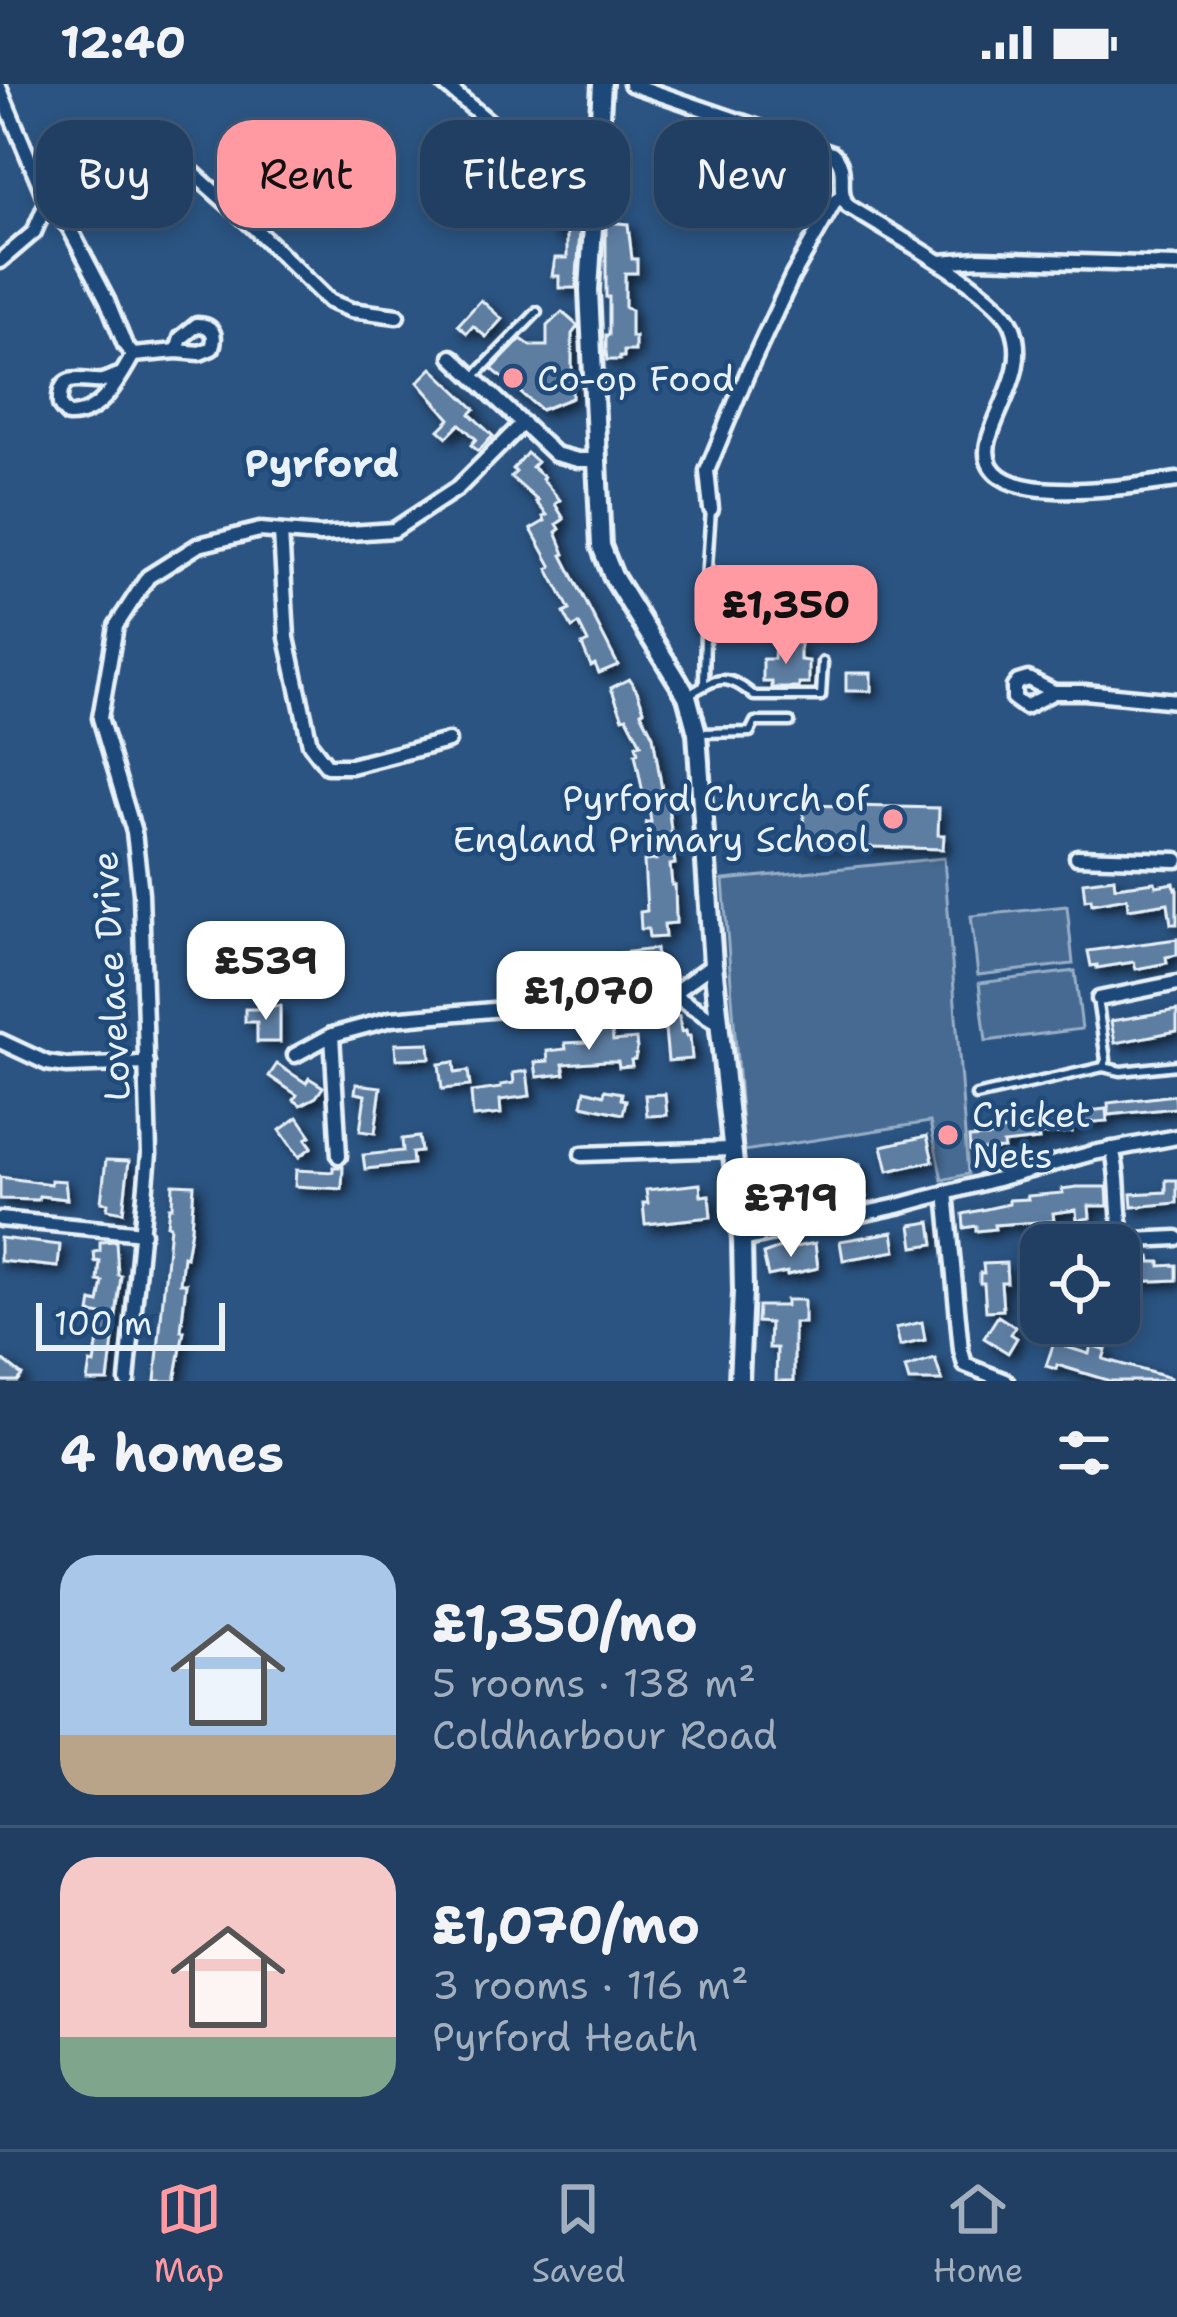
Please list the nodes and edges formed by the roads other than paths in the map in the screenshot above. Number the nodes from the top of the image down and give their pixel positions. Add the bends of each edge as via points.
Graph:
1 (444, 84) edge
2 (602, 84) edge
3 (631, 84) edge
4 (0, 89) edge
5 (487, 120) edge
6 (599, 120) edge
7 (193, 173) edge
8 (36, 176) edge
9 (842, 195) junction
10 (36, 227) edge
11 (71, 228) edge
12 (592, 228) edge
13 (2, 256) edge
14 (940, 262) junction
15 (1177, 265) edge
16 (538, 312) dead end
17 (397, 316) dead end
18 (177, 350) dead end
19 (134, 355) junction
20 (452, 357) dead end
21 (122, 374) junction
22 (474, 378) junction
23 (523, 423) junction
24 (598, 460) junction
25 (1177, 481) edge
26 (712, 509) joint
27 (281, 532) junction
28 (823, 662) dead end
29 (704, 685) junction
30 (1054, 692) dead end
31 (686, 696) junction
32 (1177, 701) edge
33 (790, 722) dead end
34 (698, 733) junction
35 (448, 741) dead end
36 (1087, 853) dead end
37 (1177, 860) edge
38 (713, 964) junction
39 (1177, 983) edge
40 (673, 994) junction
41 (1099, 999) joint
42 (718, 1023) junction
43 (332, 1034) junction
44 (0, 1041) edge
45 (296, 1055) dead end
46 (147, 1063) junction
47 (1177, 1065) edge
48 (1103, 1067) junction
49 (976, 1096) dead end
50 (1177, 1137) edge
51 (731, 1149) junction
52 (1112, 1149) junction
53 (582, 1154) dead end
54 (339, 1156) dead end
55 (946, 1192) junction
56 (0, 1219) edge
57 (143, 1233) junction
58 (1177, 1238) edge
59 (742, 1240) junction
60 (127, 1381) edge
61 (739, 1381) edge
62 (1006, 1381) edge

1 - 5 street
2 - 6 main road
3 - 9 street via 832,153 843,168
4 - 8 street
7 - 17 street via 329,301
9 - 14 street
9 - 26 street via 792,277 739,393 707,471
10 - 13 street
11 - 19 street
12 - 24 main road
14 - 15 street
14 - 25 street via 1013,328 1015,376 988,444 994,471 1035,489
16 - 22 lane
18 - 19 street
19 - 21 street
20 - 22 street
21 - 21 street via 82,416 61,406 59,394 74,378 99,382
22 - 23 street
23 - 24 street via 555,454
23 - 27 street, Lovelace Drive via 458,488 394,530
24 - 31 main road via 602,546 613,576
26 - 29 lane
27 - 35 street via 287,638 310,744 327,766
27 - 46 street, Lovelace Drive via 199,545 148,577 116,626 100,718 134,832
28 - 29 lane via 821,696 754,696 737,682
29 - 31 lane
30 - 32 street
31 - 34 main road
33 - 34 lane
34 - 38 main road
36 - 37 street
38 - 40 street
38 - 42 main road
39 - 41 street
40 - 42 street
40 - 43 street via 391,1019
41 - 48 lane
42 - 51 main road
43 - 45 street
43 - 54 street
44 - 46 street via 67,1066
46 - 57 street, Lovelace Drive
47 - 48 lane
48 - 49 lane
50 - 52 street
51 - 53 street
51 - 59 main road
52 - 55 street
52 - 58 street via 1124,1237
55 - 59 street
55 - 62 street via 965,1365
56 - 57 street
57 - 60 street, Lovelace Drive
59 - 61 main road

